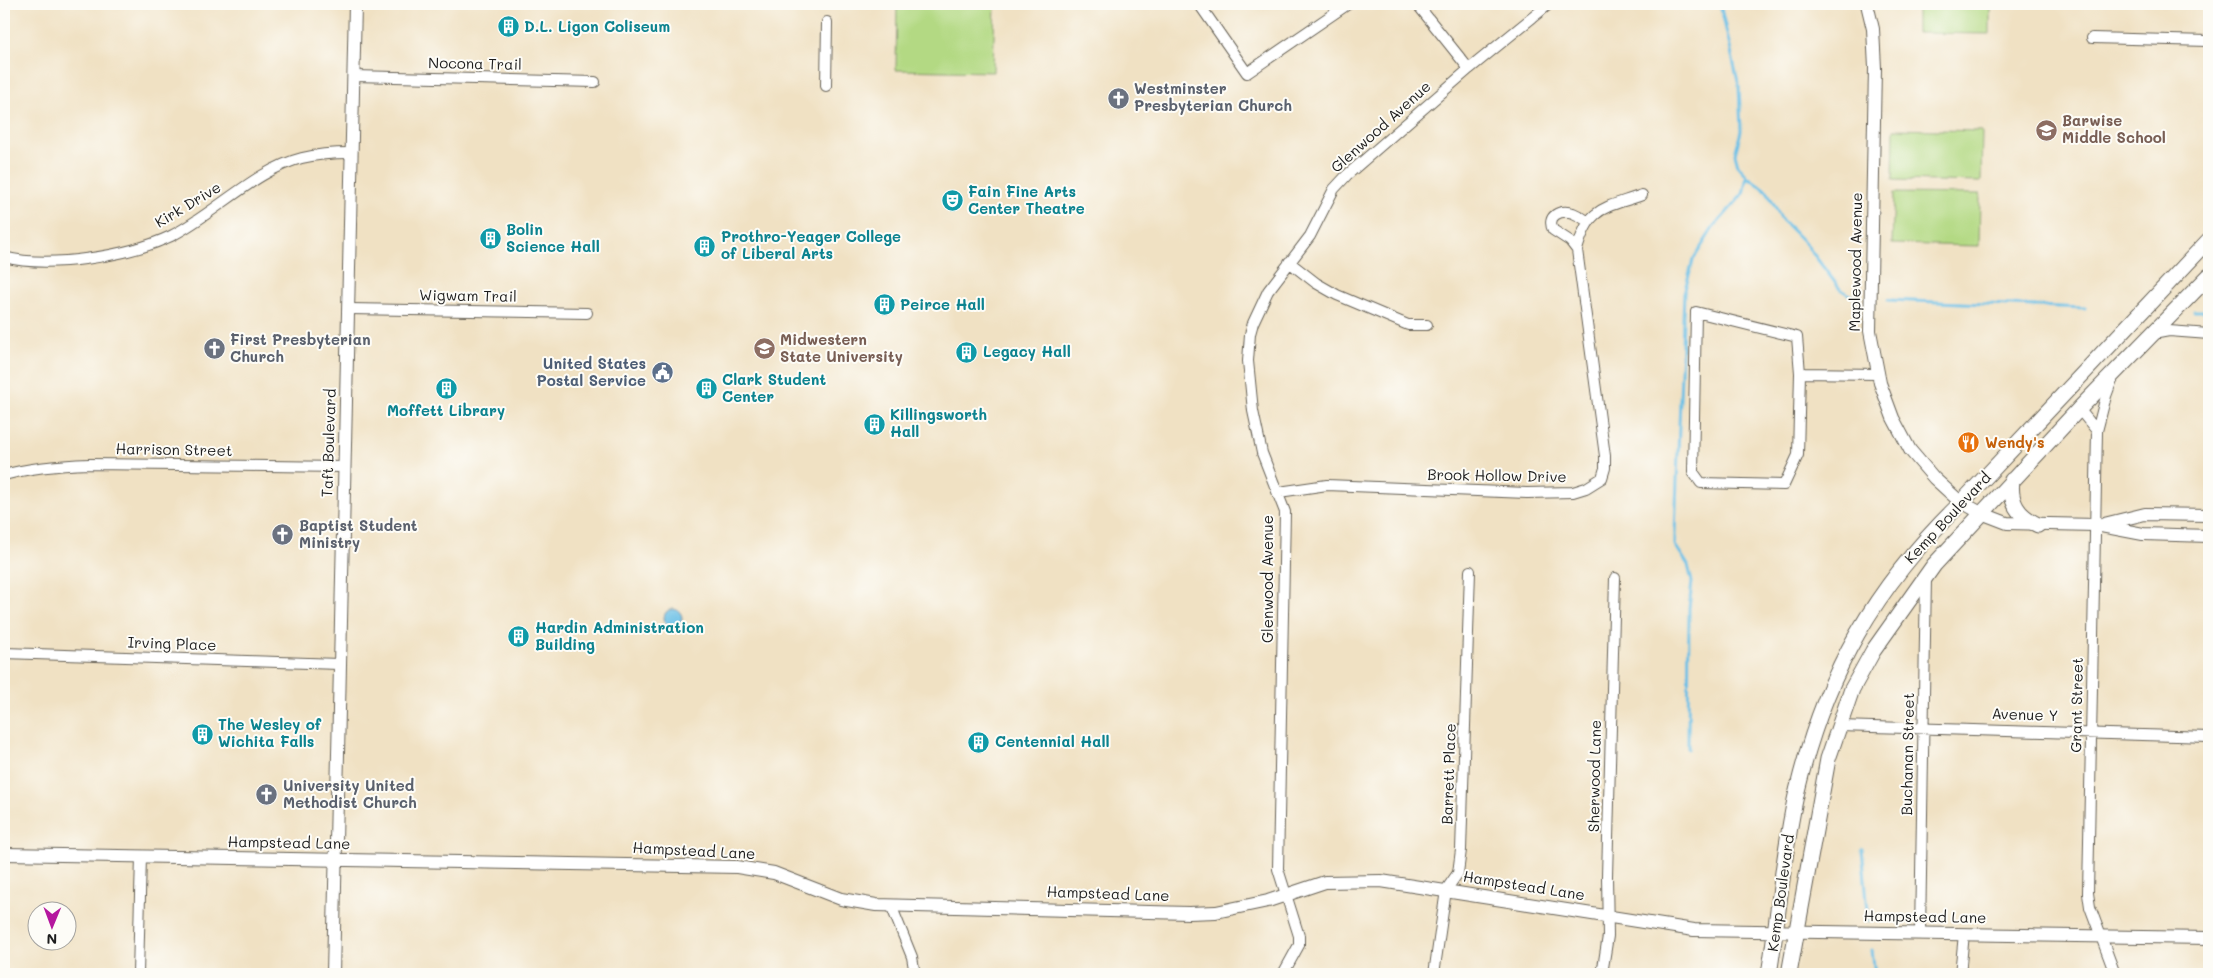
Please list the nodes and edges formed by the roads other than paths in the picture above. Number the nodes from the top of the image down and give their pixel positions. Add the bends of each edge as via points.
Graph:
1 (355, 4) edge
2 (1199, 4) edge
3 (1348, 4) edge
4 (1417, 4) edge
5 (1549, 4) edge
6 (1866, 4) edge
7 (827, 22) dead end
8 (2092, 38) dead end
9 (2209, 41) edge
10 (1469, 69) junction
11 (354, 76) junction
12 (595, 82) dead end
13 (826, 86) dead end
14 (351, 153) junction
15 (1642, 194) dead end
16 (1587, 221) junction
17 (2209, 240) edge
18 (1577, 250) junction
19 (4, 257) edge
20 (1289, 262) junction
21 (2209, 276) edge
22 (349, 309) junction
23 (587, 313) dead end
24 (1427, 325) dead end
25 (2152, 334) junction
26 (2209, 334) edge
27 (2116, 371) junction
28 (1800, 373) junction
29 (1878, 374) junction
30 (2063, 395) junction
31 (2079, 409) junction
32 (2098, 431) junction
33 (344, 467) junction
34 (4, 475) edge
35 (2012, 480) junction
36 (1279, 492) junction
37 (1962, 502) junction
38 (1981, 513) junction
39 (2209, 515) edge
40 (2038, 525) junction
41 (2096, 525) junction
42 (2209, 536) edge
43 (1470, 571) dead end
44 (1926, 575) junction
45 (1615, 578) dead end
46 (4, 653) edge
47 (339, 664) junction
48 (1817, 721) junction
49 (1839, 726) junction
50 (1923, 727) junction
51 (2091, 733) junction
52 (2209, 737) edge
53 (4, 854) edge
54 (141, 856) junction
55 (336, 860) junction
56 (1446, 890) junction
57 (1287, 895) junction
58 (891, 905) junction
59 (1607, 916) junction
60 (1776, 931) junction
61 (1795, 931) junction
62 (1920, 933) junction
63 (1964, 934) junction
64 (2101, 936) junction
65 (2209, 938) edge
66 (138, 974) edge
67 (333, 974) edge
68 (916, 974) edge
69 (1283, 974) edge
70 (1434, 974) edge
71 (1602, 974) edge
72 (1769, 974) edge
73 (1789, 974) edge
74 (1960, 974) edge
75 (2115, 974) edge

1 - 11 street, Taft Boulevard
2 - 3 street via 1247,73
4 - 10 street
5 - 10 street, Glenwood Avenue
6 - 29 street, Maplewood Avenue via 1873,29 1876,68 1870,331
7 - 13 street
8 - 9 street
10 - 20 street, Glenwood Avenue via 1347,175 1334,189 1310,236
11 - 12 street, Nocona Trail
11 - 14 street, Taft Boulevard
14 - 19 street, Kirk Drive via 300,158 278,167 171,236 130,251 96,258 54,261
14 - 22 street, Taft Boulevard
15 - 16 street via 1599,210
16 - 18 street, Brook Hollow Drive
16 - 18 street via 1572,213 1558,212 1551,220 1553,230
17 - 30 main road, Kemp Boulevard
18 - 36 street, Brook Hollow Drive via 1605,456 1604,473 1598,482 1561,493 1326,485
20 - 24 street via 1337,295 1408,325
20 - 36 street, Glenwood Avenue via 1268,291 1253,324 1248,361 1253,411 1262,453
21 - 25 main road, Kemp Boulevard
22 - 23 street, Wigwam Trail
22 - 33 street, Taft Boulevard
25 - 26 street via 2169,331
25 - 27 main road, Kemp Boulevard
27 - 31 main road, Kemp Boulevard
27 - 32 street, Grant Street
28 - 28 street via 1798,455 1784,485 1701,483 1693,472 1696,312 1797,337
28 - 29 street
29 - 37 street, Maplewood Avenue via 1893,418 1910,450 1934,478
30 - 31 main road
30 - 37 main road, Kemp Boulevard
31 - 32 street
31 - 35 main road, Kemp Boulevard
32 - 41 street, Grant Street
33 - 34 street, Harrison Street via 90,464 55,465
33 - 47 street, Taft Boulevard
35 - 38 main road, Kemp Boulevard
35 - 40 main road via 2010,491 2016,508
36 - 57 street, Glenwood Avenue via 1285,512 1278,869
37 - 38 street, Maplewood Avenue
37 - 48 main road, Kemp Boulevard via 1914,551 1873,607 1845,657
38 - 40 street, Maplewood Avenue via 2007,523
38 - 44 main road, Kemp Boulevard
39 - 41 street, Maplewood Avenue via 2145,514
40 - 41 street, Maplewood Avenue
41 - 42 street, Maplewood Avenue via 2143,534
41 - 51 street, Grant Street
43 - 56 street, Barrett Place via 1462,850 1458,873
44 - 49 main road, Kemp Boulevard via 1873,652 1852,690
44 - 50 street, Buchanan Street
45 - 59 street, Sherwood Lane
46 - 47 street, Irving Place
47 - 55 street, Taft Boulevard
48 - 49 main road
48 - 60 main road, Kemp Boulevard via 1797,791
49 - 50 street, Avenue Y
49 - 61 main road, Kemp Boulevard via 1828,759
50 - 51 street, Avenue Y
50 - 62 street, Buchanan Street
51 - 52 street, Avenue Y
51 - 64 street, Grant Street via 2088,893
53 - 54 street, Hampstead Lane
54 - 55 street, Hampstead Lane
54 - 66 street
55 - 58 street, Hampstead Lane via 737,867 774,873 841,899
55 - 67 street, Taft Boulevard
56 - 57 street, Hampstead Lane via 1381,881 1325,882
56 - 59 street, Hampstead Lane
56 - 70 street, Barrett Place
57 - 58 street, Hampstead Lane via 1216,912 1196,913
57 - 69 street, Glenwood Avenue via 1299,936 1298,946
58 - 68 street
59 - 60 street, Hampstead Lane via 1694,930
59 - 71 street, Sherwood Lane via 1608,936
60 - 61 street, Hampstead Lane
60 - 72 main road, Kemp Boulevard
61 - 62 street, Hampstead Lane
61 - 73 main road, Kemp Boulevard
62 - 63 street, Hampstead Lane
63 - 64 street, Hampstead Lane
63 - 74 street
64 - 65 street, Hampstead Lane
64 - 75 street, Grant Street

